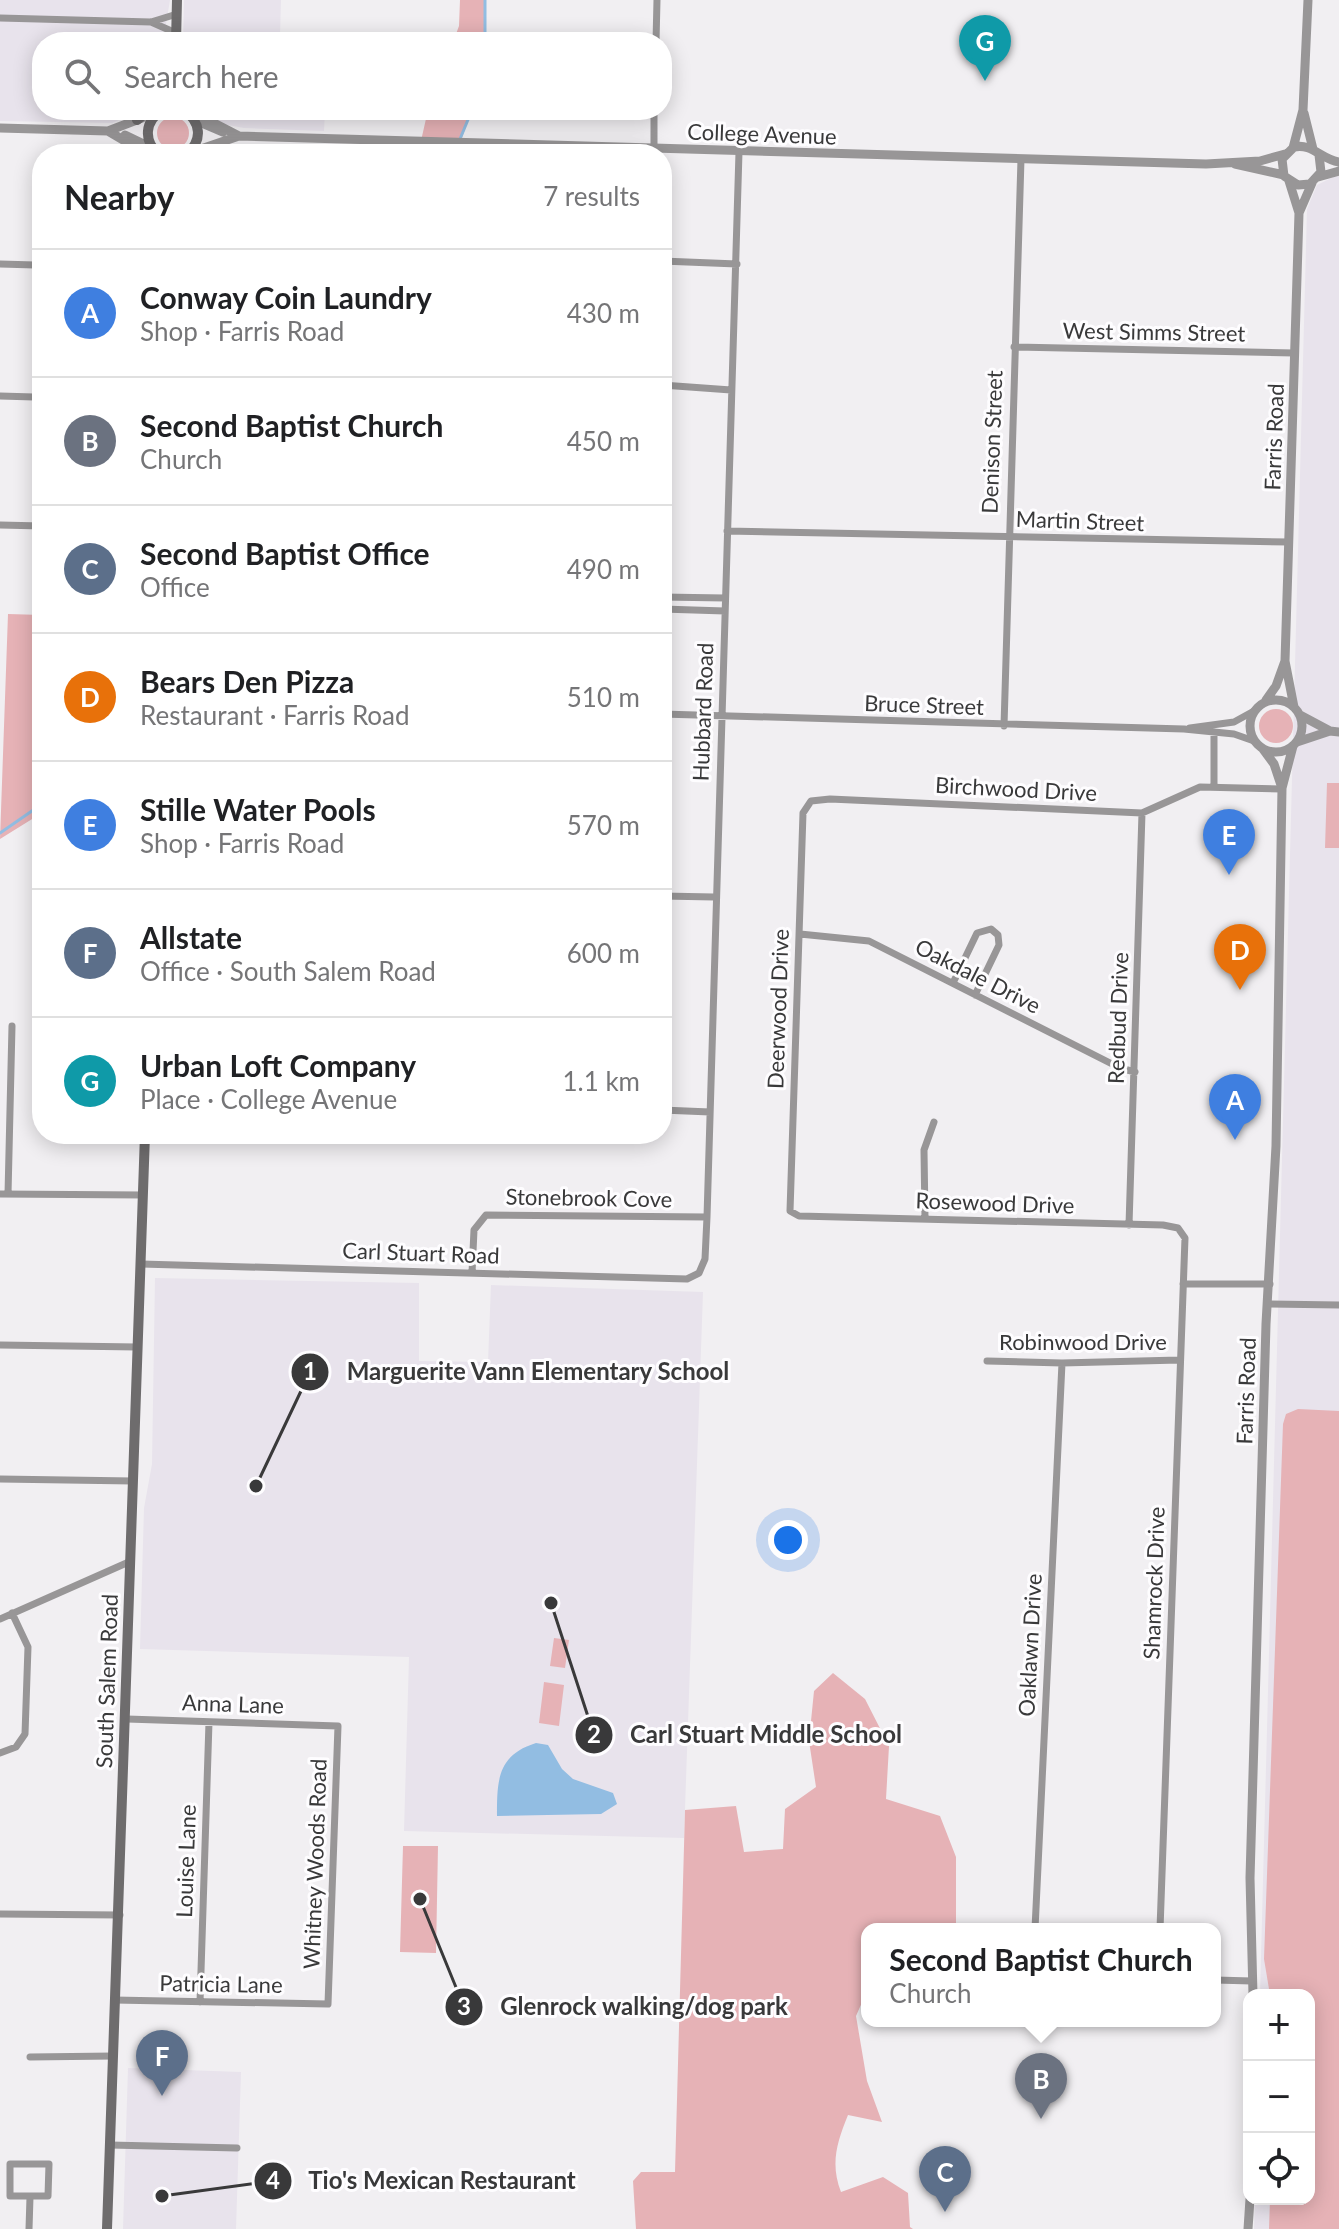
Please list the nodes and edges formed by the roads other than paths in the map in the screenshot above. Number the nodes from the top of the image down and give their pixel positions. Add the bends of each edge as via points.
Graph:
1 (177, 0) edge
2 (657, 0) edge
3 (1308, 0) edge
4 (177, 14) junction
5 (0, 18) edge
6 (151, 22) junction
7 (168, 32) edge
8 (176, 32) edge
9 (656, 32) edge
10 (1303, 110) junction
11 (137, 120) edge
12 (153, 120) edge
13 (193, 120) edge
14 (200, 120) edge
15 (654, 120) edge
16 (0, 128) edge
17 (111, 132) junction
18 (237, 134) junction
19 (144, 144) edge
20 (150, 144) edge
21 (196, 144) edge
22 (214, 144) edge
23 (541, 144) edge
24 (654, 144) edge
25 (672, 148) edge
26 (1289, 151) junction
27 (739, 152) junction
28 (1316, 152) junction
29 (1021, 159) junction
30 (1339, 162) edge
31 (1235, 164) junction
32 (1339, 171) edge
33 (1287, 178) junction
34 (1315, 180) junction
35 (1299, 213) junction
36 (672, 261) edge
37 (0, 264) edge
38 (737, 264) junction
39 (32, 265) edge
40 (1014, 347) junction
41 (1294, 353) junction
42 (672, 386) edge
43 (731, 390) junction
44 (0, 396) edge
45 (32, 397) edge
46 (0, 525) edge
47 (32, 526) edge
48 (727, 531) junction
49 (1007, 537) junction
50 (1289, 542) junction
51 (672, 597) edge
52 (725, 598) junction
53 (672, 609) edge
54 (725, 611) junction
55 (1285, 661) junction
56 (1265, 702) junction
57 (1254, 711) junction
58 (1297, 711) junction
59 (672, 714) edge
60 (721, 716) junction
61 (1004, 726) junction
62 (1184, 729) junction
63 (1334, 732) edge
64 (1214, 734) junction
65 (1295, 744) junction
66 (1258, 745) junction
67 (1214, 786) junction
68 (1282, 788) junction
69 (811, 801) joint
70 (1142, 813) junction
71 (672, 896) edge
72 (714, 897) junction
73 (800, 934) junction
74 (953, 983) junction
75 (975, 995) junction
76 (12, 1026) dead end
77 (1135, 1072) junction
78 (672, 1110) edge
79 (710, 1112) junction
80 (934, 1122) dead end
81 (145, 1144) edge
82 (4, 1194) edge
83 (143, 1195) junction
84 (799, 1216) joint
85 (707, 1217) junction
86 (925, 1219) junction
87 (1129, 1225) junction
88 (1185, 1238) joint
89 (141, 1264) junction
90 (472, 1273) junction
91 (699, 1273) joint
92 (1183, 1284) junction
93 (1270, 1284) junction
94 (1268, 1304) junction
95 (1339, 1305) edge
96 (0, 1345) edge
97 (137, 1347) junction
98 (1179, 1360) junction
99 (987, 1361) dead end
100 (1062, 1363) junction
101 (0, 1479) edge
102 (133, 1481) junction
103 (131, 1561) junction
104 (12, 1613) junction
105 (0, 1619) edge
106 (127, 1719) junction
107 (209, 1722) junction
108 (338, 1726) joint
109 (0, 1753) edge
110 (0, 1914) edge
111 (120, 1915) junction
112 (1035, 1923) edge
113 (1160, 1923) edge
114 (1221, 1980) edge
115 (1252, 1981) junction
116 (1253, 1989) edge
117 (114, 2000) junction
118 (200, 2002) junction
119 (328, 2004) joint
120 (113, 2056) junction
121 (30, 2057) dead end
122 (110, 2145) junction
123 (237, 2148) dead end
124 (30, 2197) junction
125 (1250, 2205) edge
126 (29, 2229) edge
127 (107, 2229) edge
128 (1248, 2229) edge

1 - 4 main road
2 - 9 street
3 - 10 street
4 - 6 street
4 - 8 main road
5 - 6 street
6 - 7 street
10 - 26 street
10 - 28 street
11 - 17 street
12 - 20 main road via 147,134
13 - 21 main road
14 - 18 street, College Avenue via 211,129
15 - 24 street
16 - 17 street
17 - 19 street
18 - 22 street, College Avenue
18 - 23 street, College Avenue
25 - 27 street, College Avenue
26 - 28 street via 1306,146
26 - 31 street, College Avenue
26 - 33 street via 1281,165
27 - 29 street, College Avenue
27 - 38 street, Hubbard Road
28 - 30 street
28 - 34 street via 1322,166
29 - 31 street, College Avenue
29 - 40 street, Denison Street
31 - 33 street, College Avenue
32 - 34 street
33 - 34 street via 1298,185
33 - 35 street, Farris Road
34 - 35 street, Farris Road
35 - 41 street, Farris Road
36 - 38 street
37 - 39 street
38 - 43 street, Hubbard Road
40 - 41 street, West Simms Street
40 - 49 street, Denison Street
41 - 50 street, Farris Road
42 - 43 street
43 - 48 street, Hubbard Road
44 - 45 street
46 - 47 street
48 - 49 street, Martin Street
48 - 52 street, Hubbard Road
49 - 50 street, Martin Street
49 - 61 street, Denison Street
50 - 55 street, Farris Road
51 - 52 street
52 - 54 street, Hubbard Road
53 - 54 street
54 - 60 street, Hubbard Road
55 - 56 street, Farris Road
55 - 58 street, Farris Road
56 - 57 street
56 - 58 street via 1280,700
57 - 62 street, Bruce Street via 1234,722
57 - 66 street via 1249,726
58 - 63 street
58 - 65 street via 1302,732
59 - 60 street, Bruce Street
60 - 61 street, Bruce Street
60 - 72 street, Hubbard Road
61 - 62 street, Bruce Street
62 - 64 street, Bruce Street
63 - 65 street
64 - 66 street, Bruce Street via 1234,734
64 - 67 street
65 - 66 street via 1278,752
65 - 68 street, Farris Road
66 - 68 street, Farris Road via 1274,764
67 - 68 street, Birchwood Drive
67 - 70 street, Birchwood Drive
68 - 93 street, Farris Road
69 - 70 street, Birchwood Drive
69 - 73 street, Deerwood Drive via 803,813
70 - 77 street, Redbud Drive
71 - 72 street
72 - 79 street, Hubbard Road
73 - 74 street, Oakdale Drive via 869,941
73 - 84 street, Deerwood Drive via 789,1197 790,1211
74 - 75 street, Oakdale Drive
74 - 75 street via 977,933 995,930 999,945
75 - 77 street, Oakdale Drive
76 - 82 street
77 - 87 street, Redbud Drive
78 - 79 street
79 - 85 street, Hubbard Road
80 - 86 street via 924,1150
81 - 83 main road, South Salem Road
82 - 83 street
83 - 89 main road, South Salem Road
84 - 86 street, Rosewood Drive
85 - 90 street, Stonebrook Cove via 486,1215 474,1230
85 - 91 street, Hubbard Road
86 - 87 street, Rosewood Drive
87 - 88 street, Rosewood Drive via 1178,1228
88 - 92 street, Shamrock Drive
89 - 90 street, Carl Stuart Road
89 - 97 main road, South Salem Road
90 - 91 street, Carl Stuart Road via 687,1279
92 - 93 street
92 - 98 street, Shamrock Drive
93 - 94 street, Farris Road
94 - 95 street
94 - 115 street, Farris Road via 1250,1878
96 - 97 street
97 - 102 main road, South Salem Road
98 - 100 street, Robinwood Drive
98 - 113 street, Shamrock Drive
99 - 100 street, Robinwood Drive
100 - 112 street, Oaklawn Drive
101 - 102 street
102 - 103 main road, South Salem Road
103 - 104 street
103 - 106 main road, South Salem Road
104 - 105 street
104 - 109 street via 28,1647 25,1734 16,1747
106 - 107 street, Anna Lane
106 - 111 main road, South Salem Road
107 - 108 street, Anna Lane
107 - 118 street, Louise Lane
108 - 119 street, Whitney Woods Road
110 - 111 street
111 - 117 main road, South Salem Road
114 - 115 street
115 - 116 street, Farris Road
117 - 118 street, Patricia Lane
117 - 120 main road, South Salem Road
118 - 119 street, Patricia Lane
120 - 121 street
120 - 122 main road, South Salem Road
122 - 123 street
122 - 127 main road, South Salem Road
124 - 124 street via 10,2196 10,2164 49,2164 48,2196
124 - 126 street
125 - 128 street

